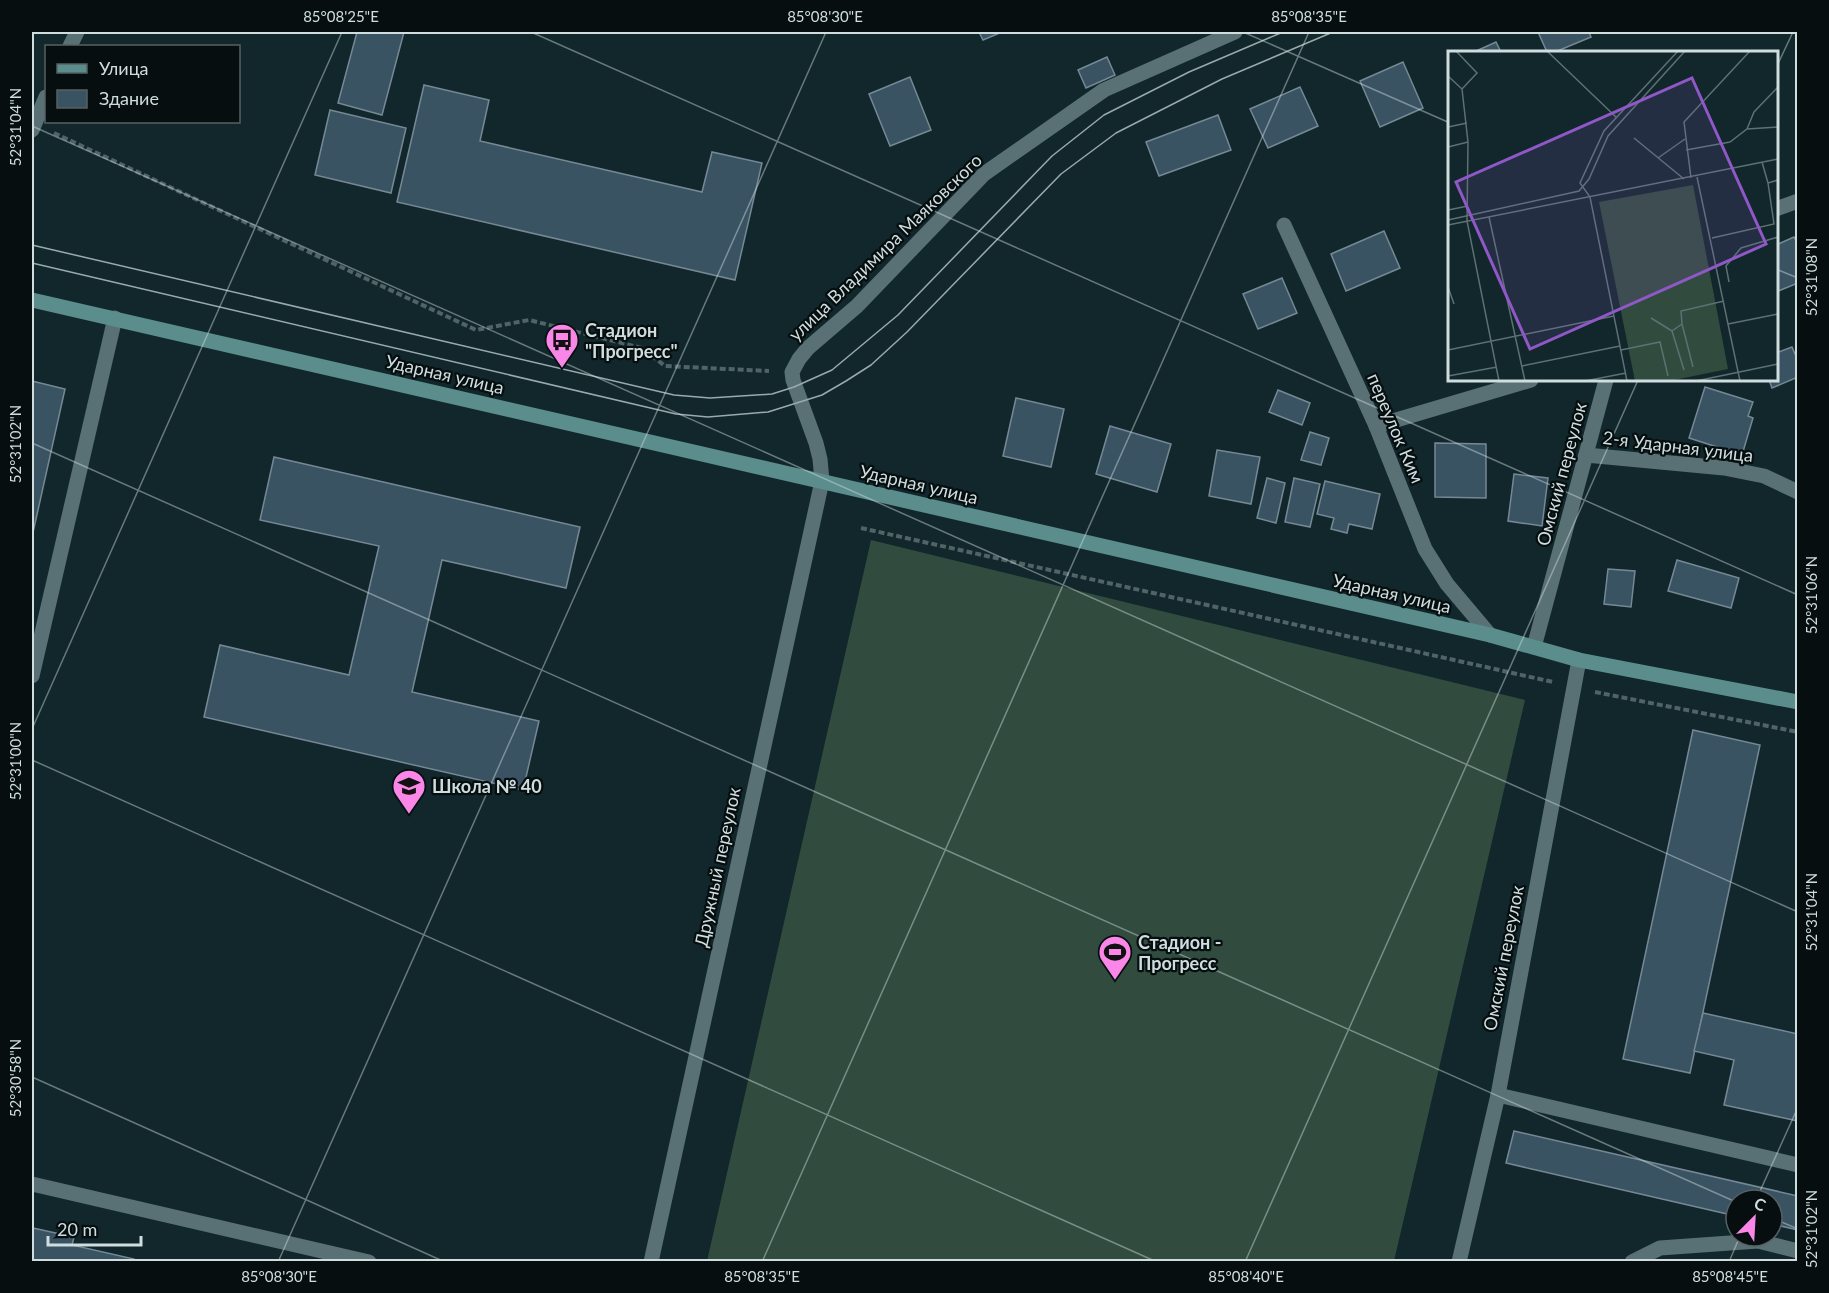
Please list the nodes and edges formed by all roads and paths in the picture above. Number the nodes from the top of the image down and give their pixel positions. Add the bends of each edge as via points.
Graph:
1 (1235, 32) edge
2 (1221, 35) edge
3 (45, 99) edge
4 (33, 127) edge
5 (1797, 201) edge
6 (1778, 208) edge
7 (1284, 225) dead end
8 (32, 300) edge
9 (115, 318) junction
10 (792, 372) junction
11 (1528, 381) edge
12 (1605, 381) edge
13 (1376, 426) junction
14 (1586, 455) junction
15 (822, 481) junction
16 (1797, 492) edge
17 (861, 528) dead end
18 (1490, 635) junction
19 (1534, 647) junction
20 (1579, 660) junction
21 (32, 676) edge
22 (1573, 687) junction
23 (1797, 702) edge
24 (1797, 732) edge
25 (1498, 1095) junction
26 (1797, 1165) edge
27 (32, 1184) edge
28 (1797, 1251) edge
29 (369, 1262) edge
30 (651, 1262) edge
31 (1459, 1262) edge
32 (1632, 1262) edge

1 - 2 street, улица Владимира Маяковского
2 - 10 street, улица Владимира Маяковского via 1104,90 984,174 857,306 808,348
3 - 4 street
4 - 10 path via 476,330 529,320 642,348 665,366
5 - 6 street
7 - 13 street, переулок Ким
8 - 9 street, Ударная улица
9 - 15 street, Ударная улица
9 - 21 street
10 - 15 street via 816,443
11 - 13 street
12 - 14 street, Омский переулок
13 - 18 street, переулок Ким via 1425,549 1447,584
14 - 16 street, 2-я Ударная улица via 1724,468 1764,476
14 - 19 street, Омский переулок
15 - 18 street, Ударная улица
15 - 30 street, Дружный переулок
17 - 22 path
18 - 19 street, Ударная улица
19 - 20 street, Ударная улица
20 - 22 street, Омский переулок
20 - 23 street, Ударная улица
22 - 24 path
22 - 25 street, Омский переулок
25 - 26 street
25 - 31 street, Омский переулок
27 - 29 street
28 - 32 street via 1758,1240 1660,1248

